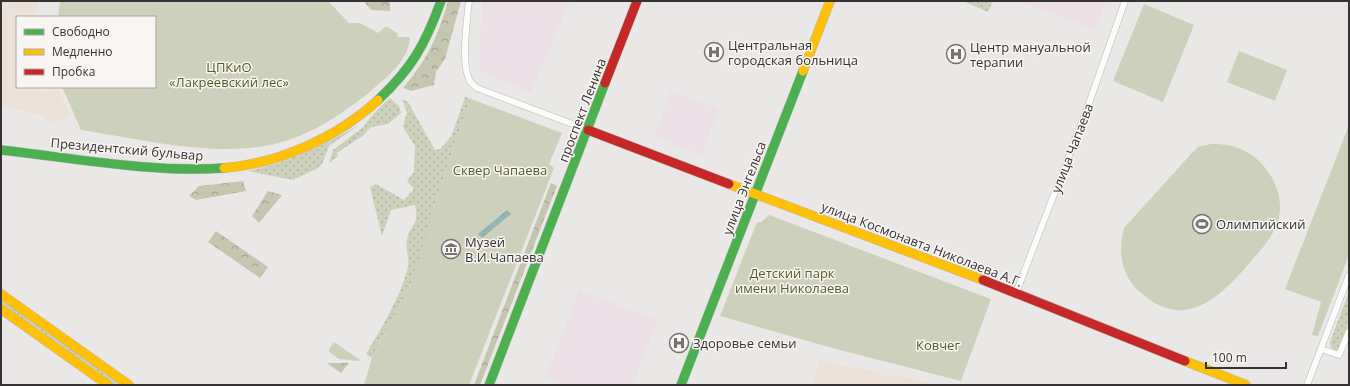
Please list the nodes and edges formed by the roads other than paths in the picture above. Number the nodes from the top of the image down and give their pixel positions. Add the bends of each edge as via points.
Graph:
1 (435, 1) edge
2 (441, 1) edge
3 (469, 1) edge
4 (632, 1) edge
5 (637, 1) edge
6 (830, 1) edge
7 (1125, 1) edge
8 (586, 129) junction
9 (1, 144) edge
10 (1, 150) edge
11 (88, 157) junction
12 (755, 194) junction
13 (1349, 275) edge
14 (1016, 293) junction
15 (1, 294) edge
16 (1, 309) edge
17 (1349, 331) edge
18 (1320, 349) junction
19 (108, 385) edge
20 (129, 385) edge
21 (484, 385) edge
22 (489, 385) edge
23 (681, 385) edge
24 (1246, 385) edge
25 (1307, 385) edge

1 - 11 main road, Президентский бульвар via 415,50 390,82 345,118 307,138 272,152 215,164
2 - 11 main road, Президентский бульвар via 421,50 393,86 358,116 309,143 266,160 227,168 174,168
3 - 8 street, улица Космонавта Николаева А.Г. via 466,60 469,80 477,88
4 - 8 main road, проспект Ленина
5 - 8 main road, проспект Ленина
6 - 12 main road, улица Энгельса
7 - 14 street, улица Чапаева via 1087,109
8 - 12 main road, улица Космонавта Николаева А.Г.
8 - 21 main road, проспект Ленина
8 - 22 main road, проспект Ленина
9 - 11 main road, Президентский бульвар
10 - 11 main road, Президентский бульвар
12 - 14 main road, улица Космонавта Николаева А.Г.
12 - 23 main road, улица Энгельса
13 - 18 street
14 - 24 main road, улица Космонавта Николаева А.Г.
15 - 20 main road
16 - 19 main road
17 - 18 street via 1339,355
18 - 25 street

